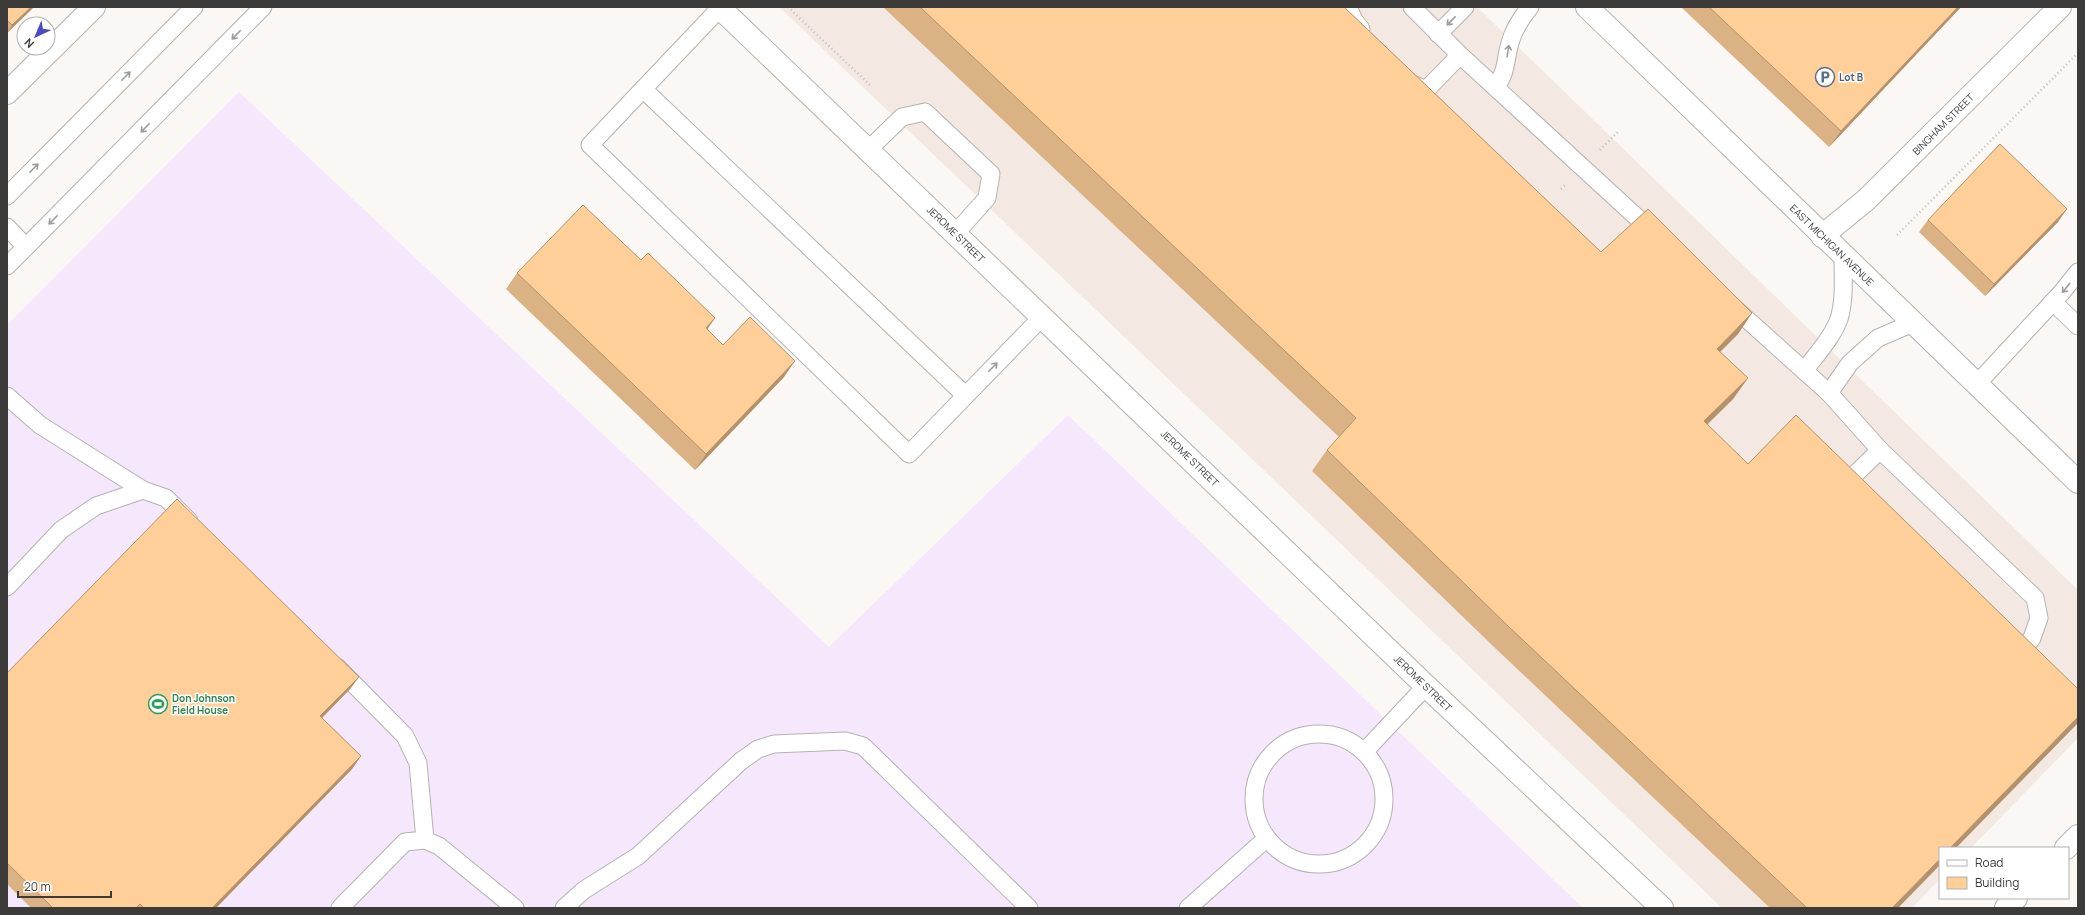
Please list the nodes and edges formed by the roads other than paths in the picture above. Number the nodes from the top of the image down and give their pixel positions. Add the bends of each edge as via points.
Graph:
1 (94, 7) edge
2 (194, 7) edge
3 (263, 7) edge
4 (1348, 7) edge
5 (1412, 7) edge
6 (1464, 7) edge
7 (1530, 7) edge
8 (1587, 7) edge
9 (2060, 7) edge
10 (720, 8) edge
11 (1361, 29) edge
12 (1438, 34) junction
13 (1460, 55) junction
14 (1415, 85) edge
15 (1495, 87) junction
16 (643, 89) junction
17 (7, 93) edge
18 (868, 150) junction
19 (7, 196) edge
20 (7, 227) edge
21 (955, 234) junction
22 (1822, 236) junction
23 (1664, 243) edge
24 (26, 247) junction
25 (1843, 256) junction
26 (7, 266) edge
27 (2078, 272) edge
28 (1717, 291) edge
29 (2053, 302) junction
30 (1043, 316) junction
31 (1913, 324) junction
32 (2078, 326) edge
33 (1804, 371) junction
34 (1976, 384) junction
35 (1829, 393) junction
36 (965, 395) junction
37 (7, 396) edge
38 (1880, 450) junction
39 (2078, 482) edge
40 (143, 490) junction
41 (1839, 490) edge
42 (199, 531) edge
43 (7, 587) edge
44 (328, 658) edge
45 (2014, 662) edge
46 (1426, 686) junction
47 (1364, 752) junction
48 (2078, 836) edge
49 (1267, 838) junction
50 (425, 840) junction
51 (2067, 847) edge
52 (2015, 899) edge
53 (340, 908) edge
54 (515, 908) edge
55 (564, 908) edge
56 (1029, 908) edge
57 (1188, 908) edge
58 (1662, 908) edge
59 (2006, 908) edge

1 - 17 street
19 -> 2 lane
3 -> 24 lane
4 - 11 lane
5 - 12 lane
6 -> 12 lane
15 -> 7 lane via 1502,77 1514,32
8 - 22 street, EAST MICHIGAN AVENUE
9 - 22 street, BINGHAM STREET via 1866,200
10 - 16 lane
10 - 18 street, JEROME STREET
12 - 13 lane
13 - 14 lane via 1428,88
13 - 15 lane
15 - 23 lane
16 - 36 lane
16 - 36 lane via 590,145 909,454
18 - 21 street, JEROME STREET
18 - 21 lane via 902,117 925,112 991,174 987,198
20 - 24 lane
21 - 30 street, JEROME STREET
22 - 25 street, EAST MICHIGAN AVENUE
24 - 26 lane
25 - 31 street, EAST MICHIGAN AVENUE
25 - 33 lane via 1844,286 1839,319 1826,342
27 -> 29 lane
28 - 33 lane
29 - 32 lane
29 - 34 lane
36 -> 30 lane
30 - 46 street, JEROME STREET
31 - 34 street, EAST MICHIGAN AVENUE
31 - 35 lane via 1878,338 1850,363
33 - 35 lane
34 - 39 street, EAST MICHIGAN AVENUE
35 - 38 lane
37 - 40 lane via 40,425
38 - 41 lane
38 - 45 lane via 2035,598 2040,618 2032,638
40 - 42 lane via 166,498
40 - 43 lane via 96,506 61,530
44 - 50 lane via 405,736 418,763
46 - 47 lane
46 - 58 street, JEROME STREET
47 - 49 lane via 1345,739 1323,734 1300,736 1280,747 1265,763 1256,784 1254,806 1260,828
47 - 49 lane via 1376,768 1383,787 1384,808 1378,827 1367,844 1351,857 1332,864 1312,864 1292,859 1273,847
48 - 51 street
49 - 57 lane
50 - 53 lane via 405,842
50 - 54 lane via 439,846
52 - 59 street
55 - 56 lane via 584,890 638,856 741,761 758,749 774,744 845,741 864,746

